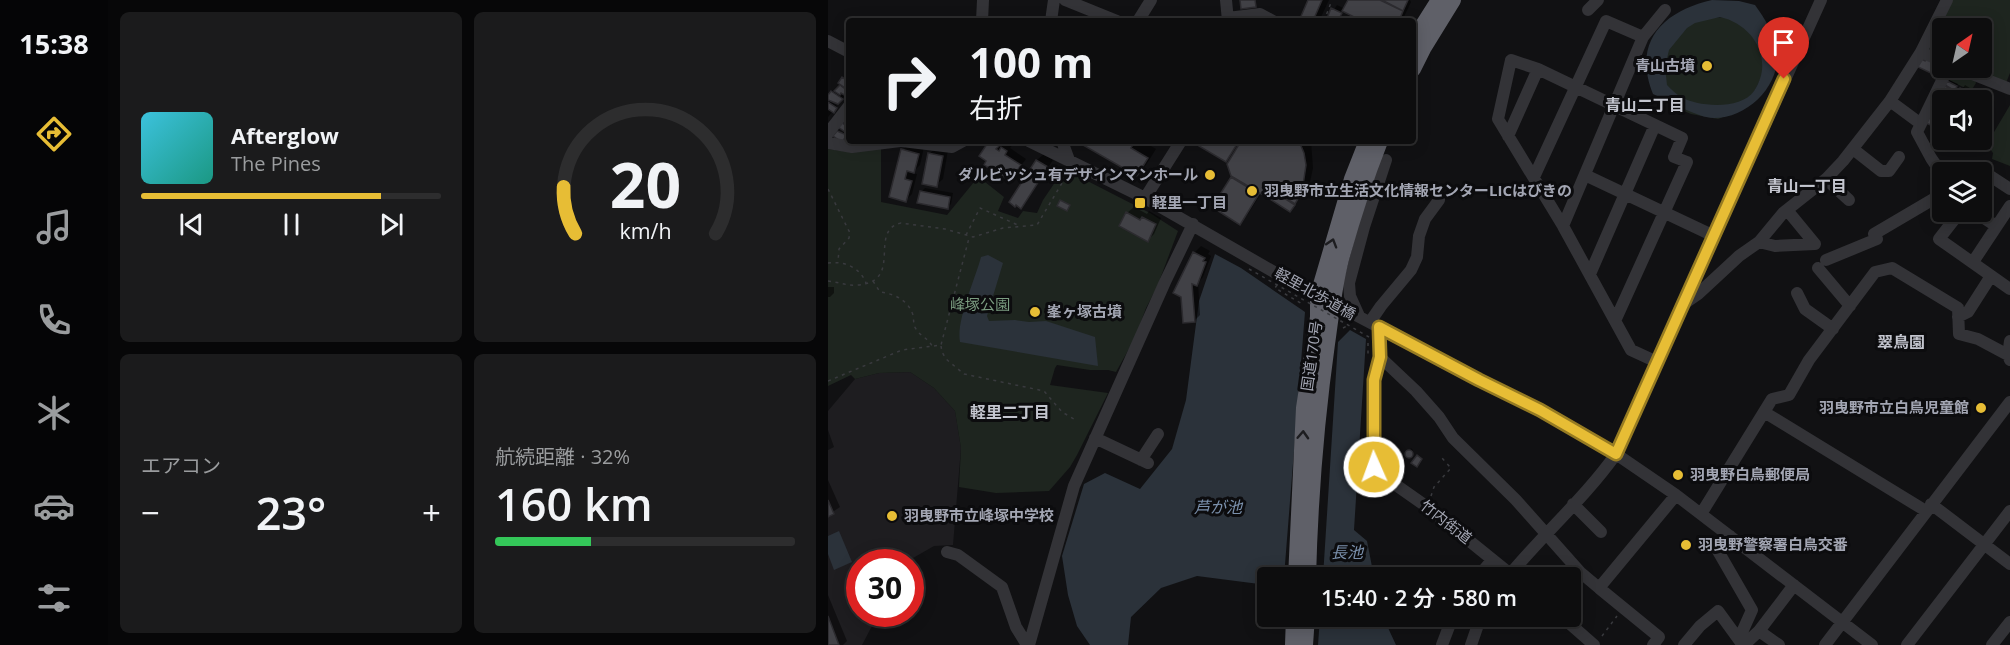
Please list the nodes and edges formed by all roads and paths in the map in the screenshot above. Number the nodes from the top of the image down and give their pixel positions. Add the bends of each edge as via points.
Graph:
1 (983, 0) edge
2 (1054, 0) edge
3 (1065, 0) edge
4 (1151, 0) edge
5 (1226, 0) edge
6 (1332, 0) edge
7 (1439, 0) edge
8 (1453, 0) edge
9 (1598, 0) edge
10 (1821, 0) edge
11 (1947, 0) edge
12 (1080, 3) edge
13 (1588, 10) dead end
14 (1665, 10) dead end
15 (982, 18) edge
16 (1051, 18) edge
17 (1111, 18) edge
18 (1140, 18) edge
19 (1228, 18) edge
20 (1239, 18) edge
21 (1273, 18) edge
22 (1325, 18) edge
23 (1416, 36) edge
24 (1643, 37) junction
25 (828, 41) edge
26 (846, 50) edge
27 (1921, 52) junction
28 (1932, 57) edge
29 (1416, 63) edge
30 (1538, 69) junction
31 (1943, 78) edge
32 (1971, 78) edge
33 (1576, 87) junction
34 (2010, 90) edge
35 (1890, 101) junction
36 (1613, 105) junction
37 (846, 110) edge
38 (1921, 124) junction
39 (1655, 125) junction
40 (828, 132) edge
41 (1508, 136) junction
42 (828, 143) edge
43 (876, 144) edge
44 (926, 144) edge
45 (958, 144) edge
46 (1034, 144) edge
47 (1063, 144) edge
48 (1179, 144) edge
49 (1366, 144) edge
50 (1379, 144) edge
51 (1853, 148) junction
52 (1899, 157) dead end
53 (1386, 159) dead end
54 (1934, 162) edge
55 (1070, 165) junction
56 (1585, 175) junction
57 (1534, 177) junction
58 (1992, 177) edge
59 (1826, 179) junction
60 (828, 189) edge
61 (2010, 189) edge
62 (1625, 194) junction
63 (1146, 198) junction
64 (1439, 200) dead end
65 (1849, 200) dead end
66 (1932, 200) edge
67 (2010, 206) edge
68 (1787, 210) junction
69 (1665, 212) junction
70 (1952, 222) edge
71 (1990, 222) edge
72 (1193, 224) junction
73 (1020, 226) junction
74 (1563, 226) junction
75 (1996, 226) junction
76 (965, 235) junction
77 (970, 236) junction
78 (1714, 236) junction
79 (1759, 242) junction
80 (838, 262) junction
81 (1973, 262) junction
82 (828, 263) edge
83 (1250, 269) dead end
84 (1590, 274) junction
85 (1991, 276) junction
86 (873, 280) junction
87 (828, 281) edge
88 (867, 284) junction
89 (1277, 285) junction
90 (2010, 290) edge
91 (1797, 293) dead end
92 (1326, 299) junction
93 (1684, 303) junction
94 (1305, 305) dead end
95 (1850, 306) junction
96 (1958, 317) junction
97 (1616, 321) junction
98 (1369, 322) junction
99 (1349, 325) junction
100 (1345, 326) dead end
101 (1833, 329) junction
102 (2010, 341) edge
103 (941, 345) junction
104 (933, 346) junction
105 (1374, 356) junction
106 (2009, 358) edge
107 (1657, 362) junction
108 (828, 381) edge
109 (2010, 402) edge
110 (1764, 412) junction
111 (1074, 419) dead end
112 (1158, 434) dead end
113 (1095, 438) junction
114 (1616, 454) junction
115 (1442, 457) dead end
116 (1676, 495) junction
117 (1573, 504) junction
118 (1426, 506) junction
119 (1928, 507) junction
120 (2010, 511) edge
121 (1701, 514) junction
122 (1601, 532) dead end
123 (1545, 534) junction
124 (1730, 536) junction
125 (1984, 544) junction
126 (947, 552) dead end
127 (1492, 560) junction
128 (2010, 564) edge
129 (1297, 567) edge
130 (1309, 567) edge
131 (1486, 567) edge
132 (1500, 567) edge
133 (1518, 567) edge
134 (1794, 585) junction
135 (1599, 588) junction
136 (1623, 608) junction
137 (2010, 621) edge
138 (1843, 622) junction
139 (1294, 627) edge
140 (1306, 627) edge
141 (1449, 627) edge
142 (1477, 627) edge
143 (1578, 627) edge
144 (1759, 631) junction
145 (1598, 640) edge
146 (1742, 643) edge
147 (1028, 645) edge
148 (1293, 645) edge
149 (1305, 645) edge
150 (1442, 645) edge
151 (1471, 645) edge
152 (1653, 645) edge
153 (1684, 645) edge
154 (1779, 645) edge
155 (1825, 645) edge
156 (1872, 645) edge
157 (1907, 645) edge
158 (1992, 645) edge

1 - 15 street
2 - 16 street
3 - 12 street
4 - 18 street
5 - 19 street
6 - 22 path
7 - 23 highway
8 - 29 highway
9 - 13 street
10 - 78 street
11 - 27 street
12 - 17 street
14 - 24 street
20 - 21 street via 1260,14
24 - 33 street via 1606,21
24 - 36 street
25 - 26 street
27 - 28 street
27 - 35 street
30 - 33 street
30 - 41 street
30 - 41 street via 1511,60 1498,119
31 - 38 street
32 - 34 street via 1980,84
33 - 36 street
33 - 57 street
35 - 38 street
35 - 51 street
36 - 39 street
36 - 56 street
37 - 40 street
38 - 54 street via 1917,132
39 - 62 street
39 - 69 street via 1682,138 1674,157 1688,162
41 - 57 street
42 - 43 street via 852,147
44 - 45 street
46 - 55 street
47 - 55 street
48 - 63 street
92 -> 49 highway, 国道170号 via 1352,179
50 - 92 highway, 国道170号
51 - 52 street via 1881,171 1889,171
51 - 59 street
53 - 98 street, 竹内街道 via 1349,283 1350,296
55 - 63 street
55 - 73 path via 1037,225
56 - 62 street
56 - 74 street
57 - 74 street
58 - 61 street
59 - 65 street
59 - 68 street
60 - 80 path via 850,233 839,249
62 - 69 street
62 - 84 street
63 - 72 street
64 - 98 street via 1425,219 1412,270
66 - 95 street via 1874,234 1877,239 1822,264
67 - 75 street
68 - 79 street
68 - 79 street via 1815,244 1775,246
69 - 78 street
69 - 97 street
70 - 81 street via 1939,239
71 - 75 street
72 - 92 street
72 - 113 street
73 - 76 path via 980,208
73 - 77 path
74 - 84 street
75 - 81 street
76 - 77 path
76 - 86 path via 896,224 888,230 885,262
77 - 103 path
78 - 93 street
79 - 93 street
80 - 82 path
80 - 88 path via 862,273
81 - 85 street
83 - 89 path, 軽里北歩道橋, bridge
84 - 97 street
85 - 90 street
85 - 96 street via 1968,312
86 - 88 path
86 - 104 path via 880,292 893,294 907,304 916,331
87 - 88 path
89 - 94 path, bridge via 1275,288
89 - 99 path, 軽里北歩道橋, bridge
91 - 101 street via 1805,309
92 - 98 street
129 -> 92 highway, 国道170号 via 1304,408 1317,316
92 - 130 highway, 国道170号
93 - 107 street
95 - 96 street via 1875,272 1892,268 1958,308
95 - 101 street
96 - 106 street via 1959,334 1978,339
97 - 107 street via 1631,350
98 - 105 street, 竹内街道
98 - 114 street
99 - 100 path, bridge
99 - 105 path, 軽里北歩道橋, bridge via 1369,338
101 - 110 street via 1789,395 1772,399
102 - 106 street
103 - 104 path
103 - 111 path via 946,359 964,374 1044,391 1062,412
104 - 108 path via 902,350
105 - 118 street, 竹内街道 via 1374,467
105 - 123 street via 1416,391 1453,438
107 - 114 street
109 - 119 street
110 - 119 street
110 - 121 street
112 - 113 street via 1145,461
113 - 147 street via 1074,486
114 - 116 street
114 - 117 street
115 - 118 path via 1451,468 1434,487
116 - 121 street
116 - 135 street
117 - 122 street
117 - 123 street
118 - 127 street, 竹内街道
119 - 125 street
119 - 138 street
120 - 125 street
121 - 124 street
123 - 133 street
123 - 135 street
124 - 134 street
124 - 146 street via 1718,551 1752,610
125 - 128 street
125 - 157 street
126 - 147 street via 958,555 1002,587 1016,627
127 - 131 street
127 - 132 street, 竹内街道
134 - 138 street
134 - 144 street
135 - 136 street
136 - 145 path
136 - 152 street via 1659,637
137 - 158 street
138 - 155 street
138 - 156 street
139 - 148 highway
140 - 149 highway
141 - 150 street
142 - 151 street
143 - 145 street
144 - 146 street
144 - 154 street
146 - 153 street via 1718,611

